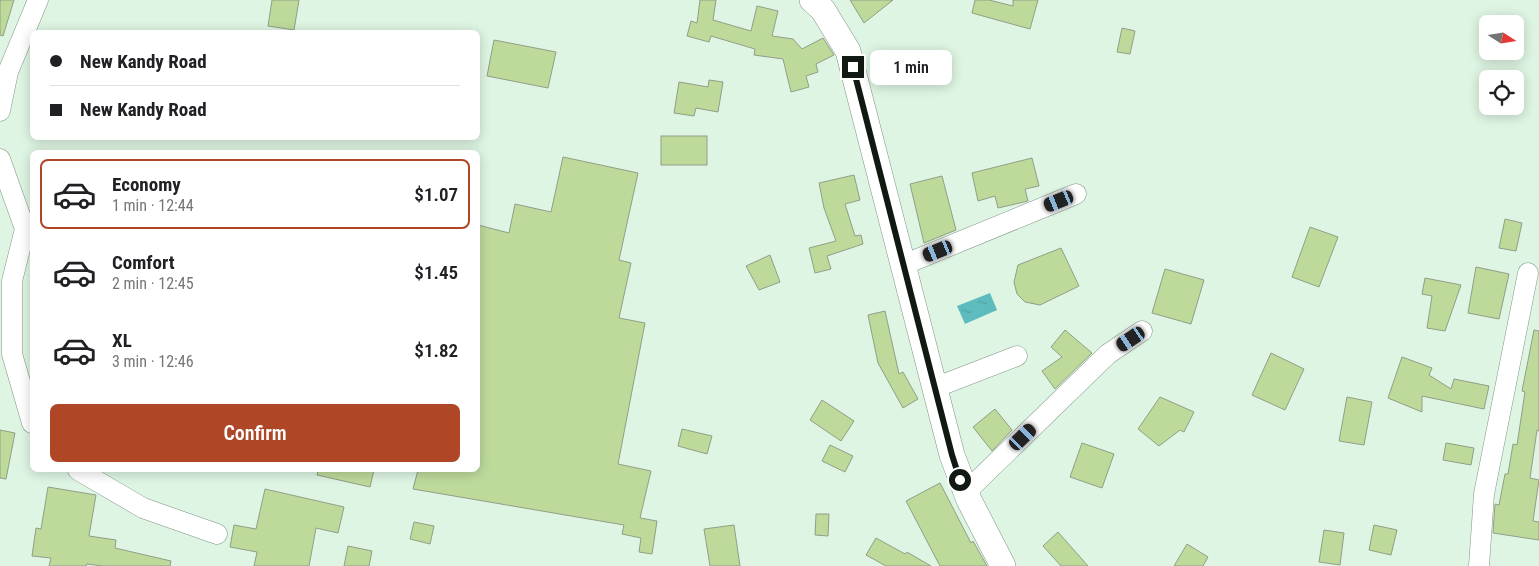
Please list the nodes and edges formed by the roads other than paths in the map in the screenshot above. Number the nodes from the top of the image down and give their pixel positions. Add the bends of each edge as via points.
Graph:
1 (38, 0) edge
2 (812, 0) edge
3 (0, 111) edge
4 (0, 158) edge
5 (1076, 194) dead end
6 (903, 265) junction
7 (1528, 273) dead end
8 (1142, 331) dead end
9 (1017, 356) dead end
10 (934, 388) junction
11 (30, 416) edge
12 (81, 472) edge
13 (966, 492) junction
14 (217, 534) dead end
15 (1003, 566) edge
16 (1479, 566) edge

1 - 3 street via 8,72
2 - 6 main road via 823,10 848,51
4 - 11 street via 26,229 12,280 12,354
5 - 6 street
6 - 10 main road
7 - 16 street via 1484,494
8 - 13 street via 1108,354
9 - 10 street
10 - 13 main road
12 - 14 street via 142,508
13 - 15 main road

